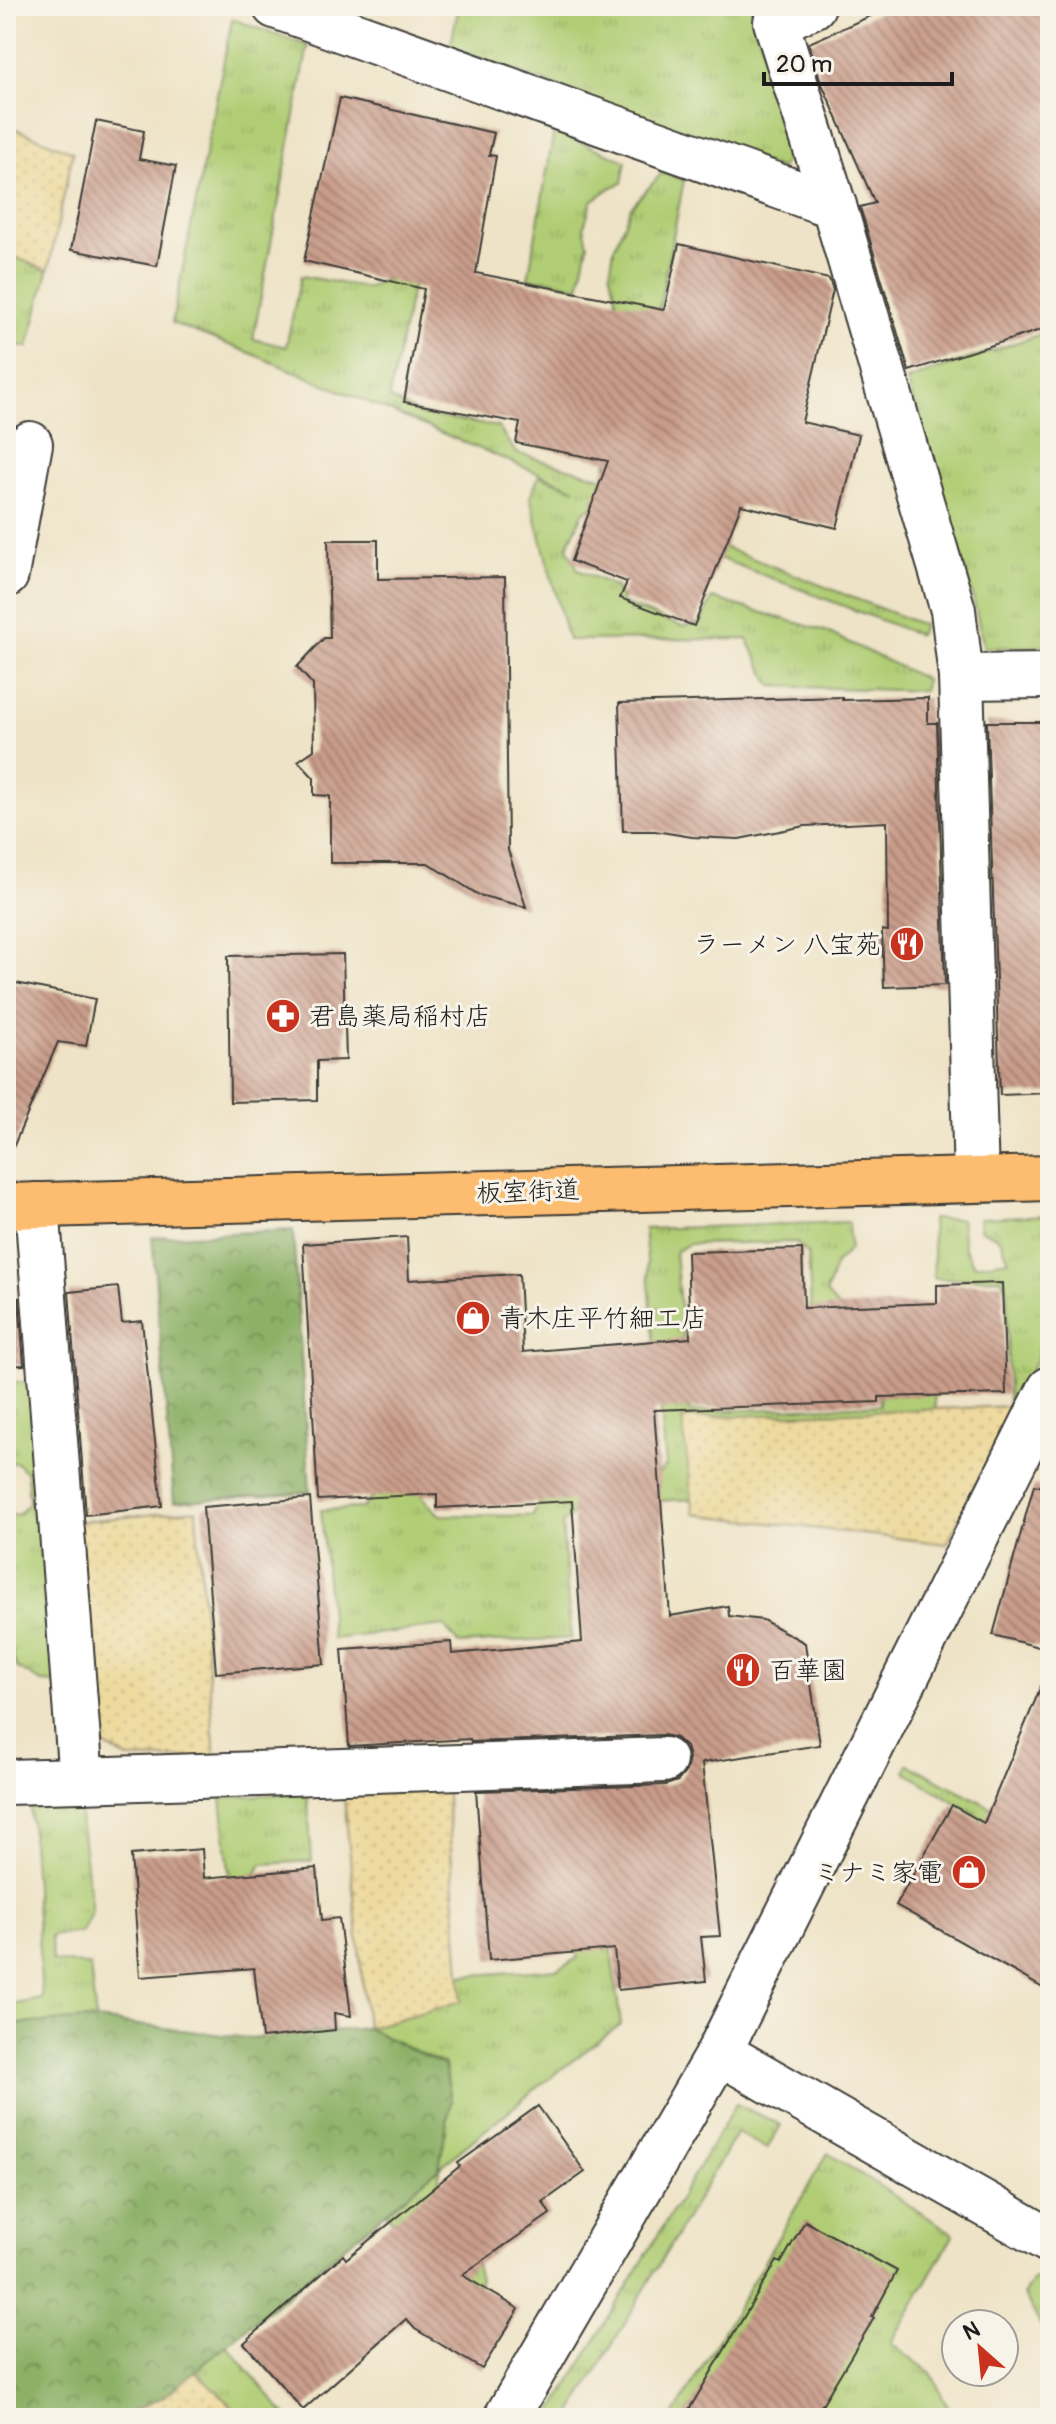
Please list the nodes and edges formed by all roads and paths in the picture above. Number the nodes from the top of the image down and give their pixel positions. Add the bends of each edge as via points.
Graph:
1 (275, 6) edge
2 (813, 6) edge
3 (834, 206) junction
4 (30, 444) dead end
5 (6, 575) edge
6 (1050, 676) edge
7 (961, 677) junction
8 (1050, 1178) edge
9 (976, 1179) junction
10 (21, 1205) edge
11 (1050, 1389) edge
12 (664, 1760) dead end
13 (81, 1780) junction
14 (6, 1782) edge
15 (719, 2052) junction
16 (1050, 2241) edge
17 (506, 2418) edge

1 - 3 street
2 - 3 street via 776,22
3 - 7 street via 953,610
4 - 5 street
6 - 7 street
7 - 9 street
8 - 9 main road, 板室街道
9 - 10 main road, 板室街道
10 - 13 street
11 - 15 street
12 - 13 street
13 - 14 street
15 - 16 street
15 - 17 street

